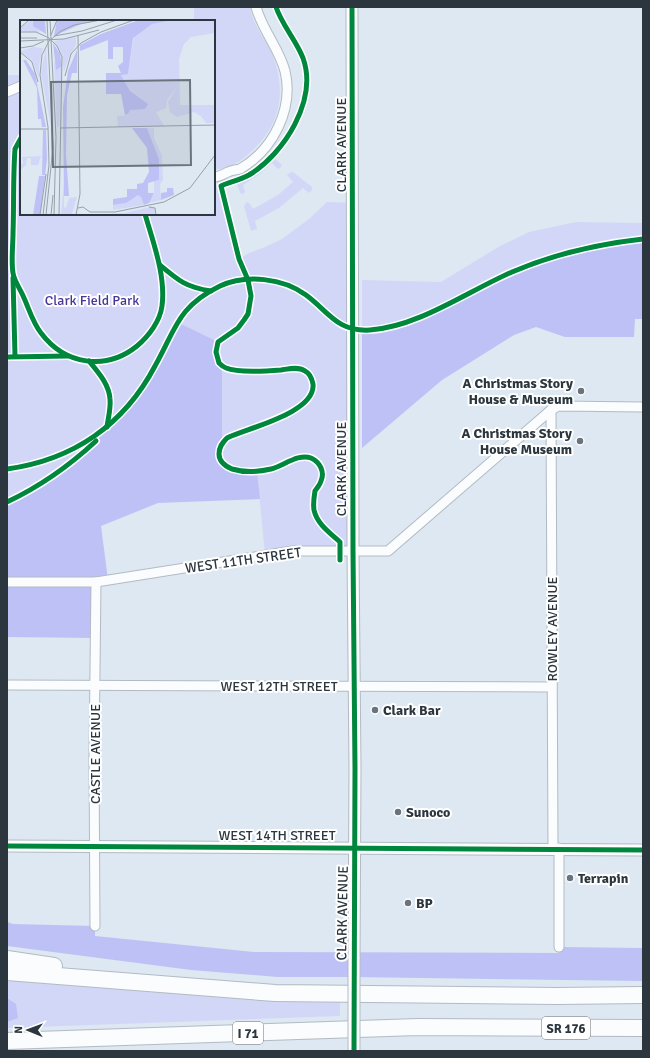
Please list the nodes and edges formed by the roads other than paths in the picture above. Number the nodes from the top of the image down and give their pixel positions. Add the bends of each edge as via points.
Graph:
1 (256, 7) edge
2 (352, 7) edge
3 (20, 86) edge
4 (7, 92) edge
5 (215, 177) edge
6 (643, 406) edge
7 (551, 410) junction
8 (353, 551) junction
9 (7, 582) edge
10 (96, 582) junction
11 (7, 685) edge
12 (95, 685) junction
13 (354, 687) junction
14 (552, 687) junction
15 (7, 846) edge
16 (95, 846) junction
17 (355, 847) junction
18 (556, 848) junction
19 (643, 850) edge
20 (95, 926) dead end
21 (559, 947) dead end
22 (7, 959) edge
23 (7, 972) edge
24 (166, 985) junction
25 (643, 995) edge
26 (557, 996) junction
27 (643, 1001) edge
28 (490, 1027) junction
29 (643, 1028) edge
30 (643, 1036) edge
31 (7, 1041) edge
32 (354, 1051) edge

1 - 5 street via 281,57 285,72 287,88 284,113 268,145 260,153 238,170
2 - 8 street, CLARK AVENUE
3 - 4 street
6 - 7 street, WEST 11TH STREET via 558,406
7 - 8 street, WEST 11TH STREET via 388,551
7 - 14 street, ROWLEY AVENUE
8 - 10 street, WEST 11TH STREET via 292,551
8 - 13 street, CLARK AVENUE
9 - 10 street, WEST 11TH STREET
10 - 12 street, CASTLE AVENUE
11 - 12 street, WEST 12TH STREET
12 - 13 street, WEST 12TH STREET
12 - 16 street, CASTLE AVENUE
13 - 14 street, WEST 12TH STREET
13 - 17 street, CLARK AVENUE
14 - 18 street, ROWLEY AVENUE
15 - 16 street, WEST 14TH STREET
16 - 17 street, WEST 14TH STREET
16 - 20 street, CASTLE AVENUE
17 - 18 street, WEST 14TH STREET
17 - 32 street, CLARK AVENUE, bridge
18 - 19 street, WEST 14TH STREET
18 - 21 street, ROWLEY AVENUE
22 - 24 highway
23 - 24 highway
24 - 26 highway via 275,993
25 - 26 highway
26 - 27 highway
28 - 29 highway, SR 176
28 - 30 highway, I 71
28 - 31 highway, I 71 via 418,1027

